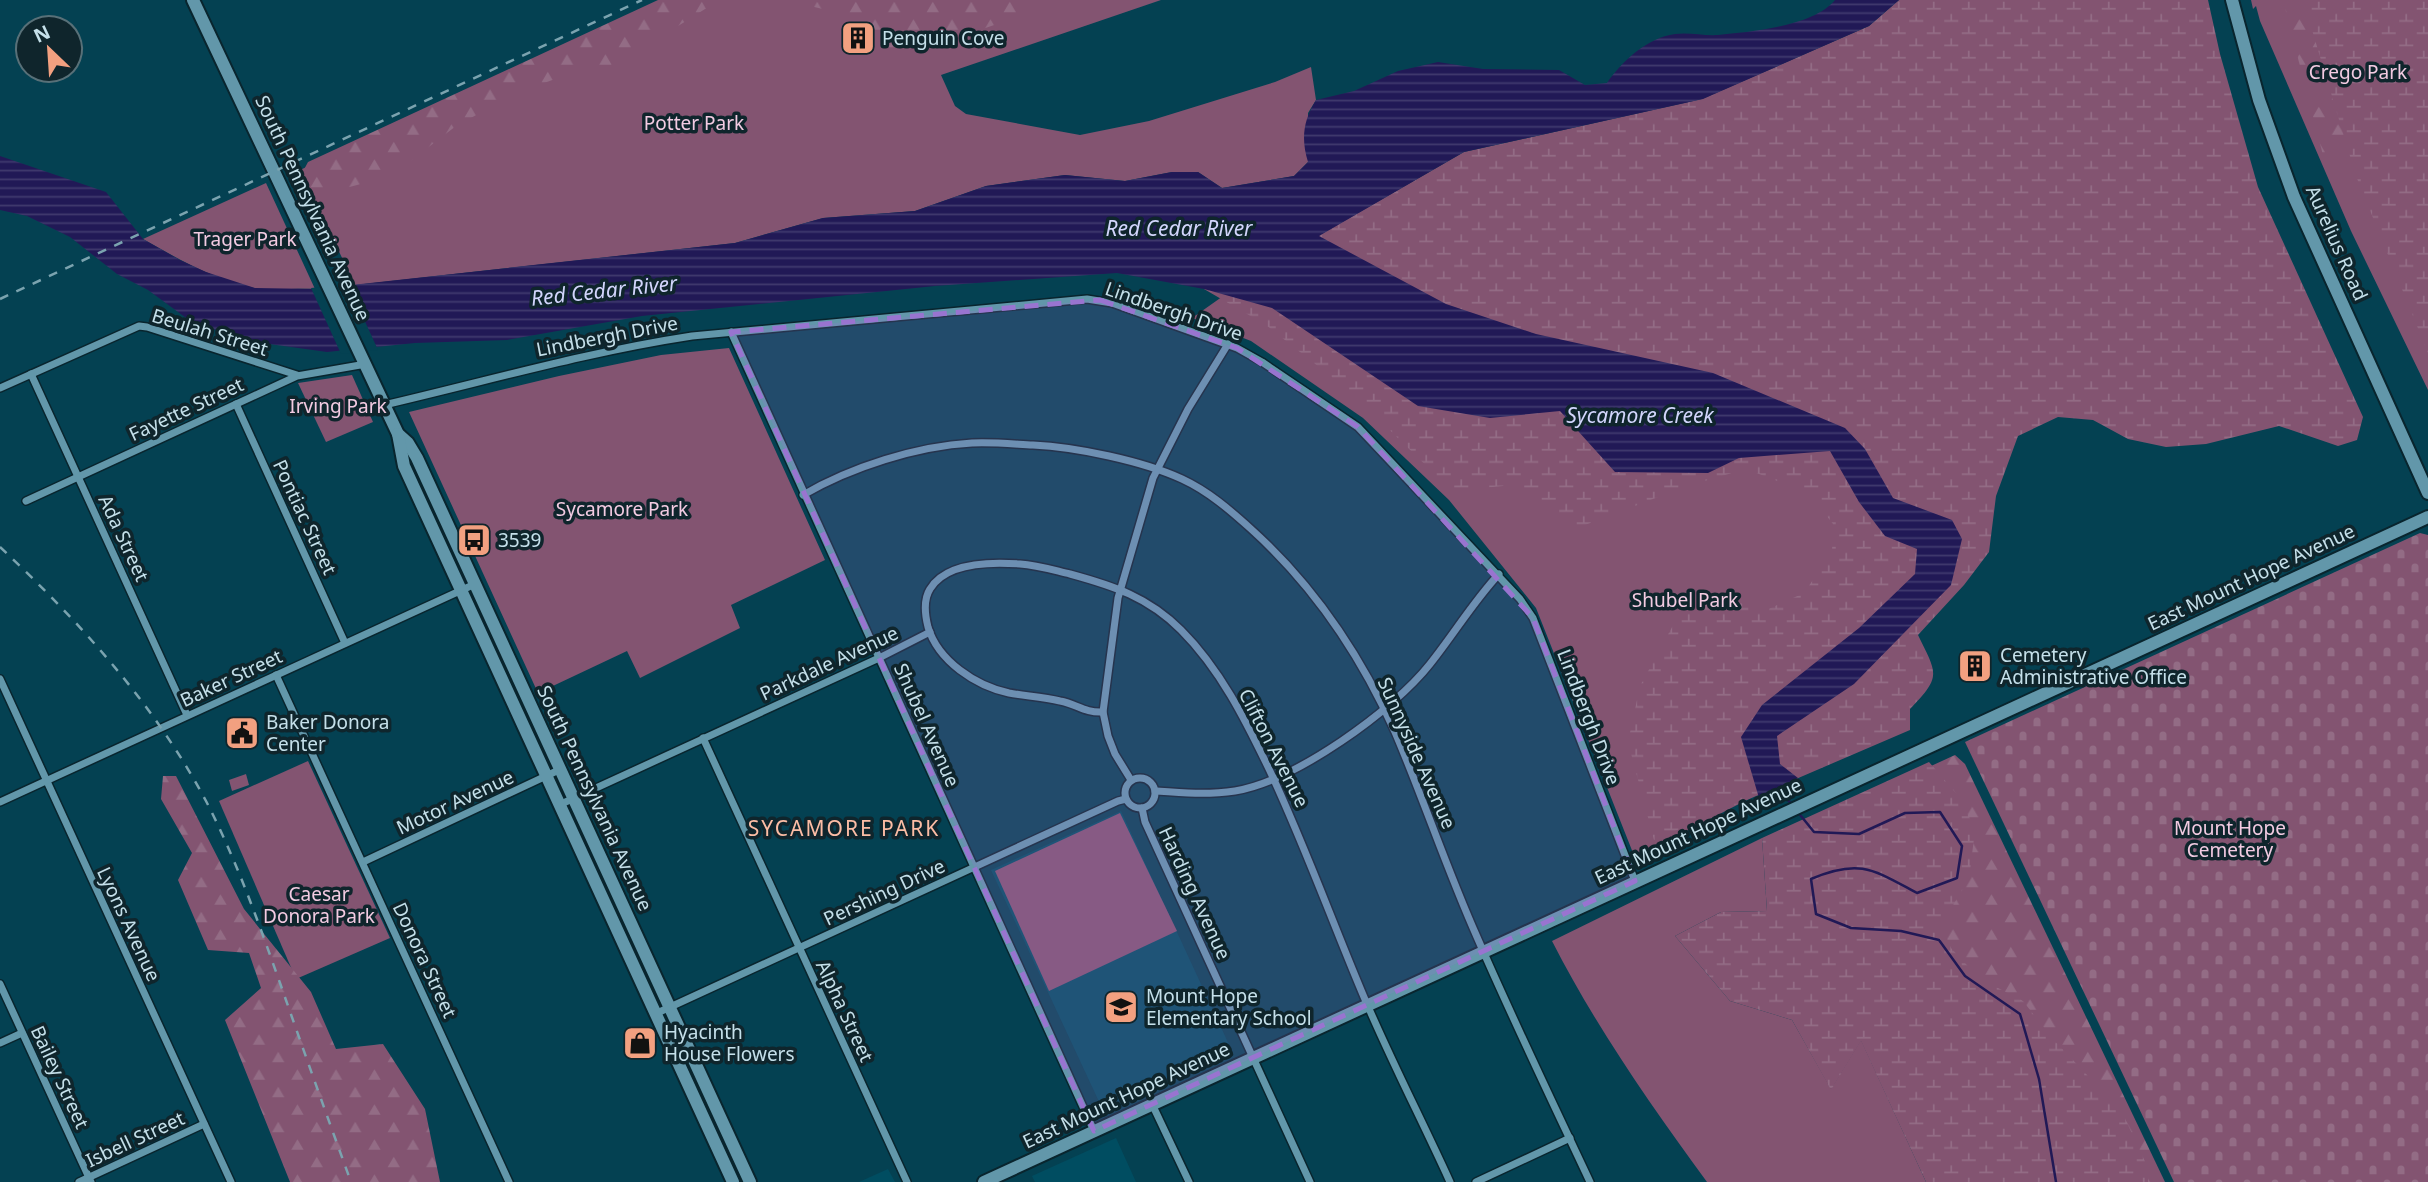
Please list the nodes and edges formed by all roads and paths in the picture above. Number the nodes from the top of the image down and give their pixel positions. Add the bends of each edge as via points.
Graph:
1 (193, 0) edge
2 (2232, 0) edge
3 (731, 332) junction
4 (1228, 344) junction
5 (363, 359) junction
6 (31, 374) junction
7 (298, 376) junction
8 (0, 388) edge
9 (236, 404) junction
10 (384, 405) junction
11 (398, 434) junction
12 (1158, 469) junction
13 (78, 476) junction
14 (2428, 493) edge
15 (803, 495) junction
16 (26, 501) dead end
17 (2428, 517) edge
18 (1499, 575) junction
19 (475, 584) junction
20 (1120, 588) junction
21 (461, 591) junction
22 (930, 632) junction
23 (345, 643) junction
24 (880, 658) junction
25 (276, 675) junction
26 (0, 679) edge
27 (1384, 709) junction
28 (1103, 712) junction
29 (187, 715) junction
30 (703, 738) junction
31 (561, 769) junction
32 (546, 776) junction
33 (1273, 778) junction
34 (1131, 780) junction
35 (46, 781) junction
36 (1155, 791) junction
37 (574, 798) junction
38 (1126, 799) junction
39 (0, 802) edge
40 (559, 805) junction
41 (1142, 808) junction
42 (362, 862) junction
43 (974, 867) junction
44 (1635, 881) junction
45 (799, 948) junction
46 (1483, 950) junction
47 (0, 984) edge
48 (1368, 1004) junction
49 (670, 1007) junction
50 (655, 1014) junction
51 (22, 1033) junction
52 (0, 1043) edge
53 (1253, 1058) junction
54 (1152, 1104) junction
55 (204, 1125) junction
56 (1094, 1131) junction
57 (1570, 1138) junction
58 (90, 1180) edge
59 (79, 1182) edge
60 (230, 1182) edge
61 (509, 1182) edge
62 (733, 1182) edge
63 (750, 1182) edge
64 (907, 1182) edge
65 (984, 1182) edge
66 (1189, 1182) edge
67 (1310, 1182) edge
68 (1450, 1182) edge
69 (1476, 1182) edge
70 (1590, 1182) edge

1 - 5 main road, South Pennsylvania Avenue
2 - 14 main road, Aurelius Road via 2259,100 2294,197
3 - 4 street, Lindbergh Drive via 1087,299 1112,303
3 - 10 street, Lindbergh Drive via 619,348
3 - 15 street, Shubel Avenue
4 - 12 street
4 - 18 street, Lindbergh Drive via 1358,427
5 - 7 street, Fayette Street
5 - 10 main road, South Pennsylvania Avenue
6 - 7 street, Beulah Street via 139,326
6 - 8 street, Beulah Street
6 - 13 street, Ada Street
7 - 9 street, Fayette Street
9 - 13 street, Fayette Street
9 - 23 street, Pontiac Street
10 - 11 main road, South Pennsylvania Avenue
11 - 19 main road, South Pennsylvania Avenue via 417,458
11 - 21 main road, South Pennsylvania Avenue via 404,466
12 - 15 street, Sunnyside Avenue via 1055,446 972,443 897,457
12 - 20 street
12 - 27 street, Sunnyside Avenue via 1217,500 1291,567 1319,601
13 - 16 street, Fayette Street
13 - 29 street, Ada Street
15 - 24 street, Shubel Avenue
17 - 44 main road, East Mount Hope Avenue
18 - 27 street via 1429,666
18 - 44 street, Lindbergh Drive via 1533,618
19 - 21 street, Baker Street
19 - 31 main road, South Pennsylvania Avenue
20 - 22 street, Clifton Avenue via 1034,565 1005,563 959,569 929,589 925,614
20 - 28 street
20 - 33 street, Clifton Avenue via 1156,608 1206,659 1241,712
21 - 23 street, Baker Street
21 - 32 main road, South Pennsylvania Avenue
22 - 24 street, Parkdale Avenue
22 - 28 street via 943,654 980,683
23 - 25 street, Baker Street
24 - 30 street, Parkdale Avenue
24 - 43 street, Shubel Avenue
25 - 29 street, Baker Street
25 - 42 street, Donora Street
26 - 35 street, Lyons Avenue
27 - 33 street via 1341,742
27 - 46 street, Sunnyside Avenue
28 - 34 street via 1115,754
29 - 35 street, Baker Street
30 - 37 street, Parkdale Avenue
30 - 45 street, Alpha Street
31 - 32 street, Motor Avenue
31 - 37 main road, South Pennsylvania Avenue
32 - 40 main road, South Pennsylvania Avenue
32 - 42 street, Motor Avenue
33 - 36 street via 1238,790 1199,794
33 - 48 street, Clifton Avenue
34 - 36 street via 1146,779
34 - 38 street
35 - 39 street, Baker Street
35 - 55 street, Lyons Avenue
36 - 41 street via 1153,800
37 - 40 street, Parkdale Avenue
37 - 49 main road, South Pennsylvania Avenue
38 - 41 street
38 - 43 street, Pershing Drive
40 - 50 main road, South Pennsylvania Avenue
41 - 53 street, Harding Avenue
42 - 61 street, Donora Street
43 - 45 street, Pershing Drive
43 - 56 street, Shubel Avenue
44 - 46 main road, East Mount Hope Avenue
45 - 49 street, Pershing Drive
45 - 64 street, Alpha Street
46 - 48 main road, East Mount Hope Avenue
46 - 57 street, Sunnyside Avenue
47 - 51 street, Bailey Street
48 - 53 main road, East Mount Hope Avenue
48 - 68 street, Clifton Avenue
49 - 50 street, Pershing Drive
49 - 63 main road, South Pennsylvania Avenue
50 - 62 main road, South Pennsylvania Avenue
51 - 52 street
51 - 58 street, Bailey Street
53 - 54 main road, East Mount Hope Avenue
53 - 67 street, Harding Avenue
54 - 56 main road, East Mount Hope Avenue
54 - 66 street
55 - 58 street, Isbell Street
55 - 60 street, Lyons Avenue
56 - 65 main road, East Mount Hope Avenue
57 - 69 street
57 - 70 street, Sunnyside Avenue
58 - 59 street, Isbell Street

